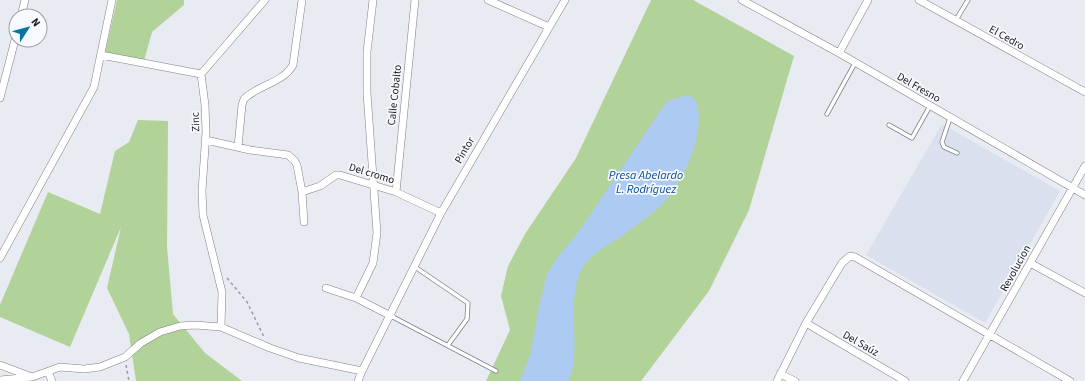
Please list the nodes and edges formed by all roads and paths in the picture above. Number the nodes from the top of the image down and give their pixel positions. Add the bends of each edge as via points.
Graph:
1 (112, 0) edge
2 (265, 0) edge
3 (302, 0) edge
4 (373, 0) edge
5 (415, 0) edge
6 (488, 0) edge
7 (565, 0) edge
8 (742, 0) edge
9 (868, 0) edge
10 (919, 0) edge
11 (968, 0) edge
12 (956, 20) junction
13 (549, 27) junction
14 (13, 48) edge
15 (839, 53) junction
16 (101, 55) junction
17 (855, 63) junction
18 (201, 74) junction
19 (1085, 92) edge
20 (0, 98) edge
21 (930, 106) junction
22 (827, 114) dead end
23 (950, 118) junction
24 (889, 125) dead end
25 (206, 140) junction
26 (238, 147) junction
27 (957, 153) dead end
28 (1085, 166) edge
29 (372, 183) junction
30 (1072, 188) junction
31 (302, 192) junction
32 (396, 192) junction
33 (1085, 195) edge
34 (441, 212) junction
35 (304, 222) dead end
36 (0, 258) edge
37 (1030, 263) junction
38 (414, 266) junction
39 (227, 278) dead end
40 (326, 288) dead end
41 (1085, 293) edge
42 (356, 298) junction
43 (391, 316) junction
44 (806, 323) junction
45 (221, 327) junction
46 (990, 334) junction
47 (448, 345) junction
48 (270, 348) junction
49 (125, 357) junction
50 (0, 365) edge
51 (362, 371) junction
52 (496, 371) dead end
53 (48, 372) junction
54 (32, 377) junction
55 (778, 378) edge
56 (0, 380) edge
57 (52, 381) edge
58 (129, 381) edge
59 (358, 381) edge
60 (795, 381) edge
61 (905, 381) edge
62 (964, 381) edge
63 (1070, 381) edge

1 - 16 street
2 - 18 street
3 - 26 street via 293,65 283,76 244,99
4 - 29 street via 366,71
5 - 32 street, Calle Cobalto
6 - 13 street
7 - 13 street, Pintor
8 - 15 street, Del Fresno
9 - 15 street
10 - 12 street, El Cedro
11 - 12 lane
12 - 19 street, El Cedro
13 - 34 street, Pintor
14 - 20 street
15 - 17 street, Del Fresno
16 - 18 street
16 - 36 street via 94,88
17 - 21 street, Del Fresno
17 - 22 lane
18 - 25 street, Zinc
21 - 23 street, Del Fresno
21 - 24 lane via 912,138
23 - 27 lane via 942,142 944,147
23 - 30 street, Del Fresno
25 - 26 street
25 - 45 street, Zinc via 203,216 222,292
26 - 31 street via 288,155 294,160 300,174
28 - 30 street, Revolucion
29 - 31 street, Del cromo via 336,175 320,186
29 - 32 street, Del cromo
29 - 42 street via 375,256
30 - 33 street, Del Fresno
30 - 37 street, Revolucion
31 - 35 street
32 - 34 street, Del cromo
34 - 38 street, Pintor
37 - 41 street
37 - 46 street, Revolucion
38 - 43 street, Pintor
38 - 47 lane via 468,303 467,319
39 - 48 path via 247,302
40 - 42 street
42 - 43 street
43 - 47 lane
43 - 51 street, Pintor
44 - 46 street via 842,263 855,257
44 - 55 street
44 - 61 street, Del Saúz
45 - 48 street
45 - 49 street via 195,325 170,328 150,337
46 - 62 street, Revolucion
46 - 63 street
47 - 52 lane
48 - 51 street via 329,366
49 - 53 street via 100,367 84,369 65,366
49 - 58 path
50 - 54 street
51 - 59 street, Pintor
53 - 54 street
53 - 57 street
54 - 56 street
55 - 60 street

